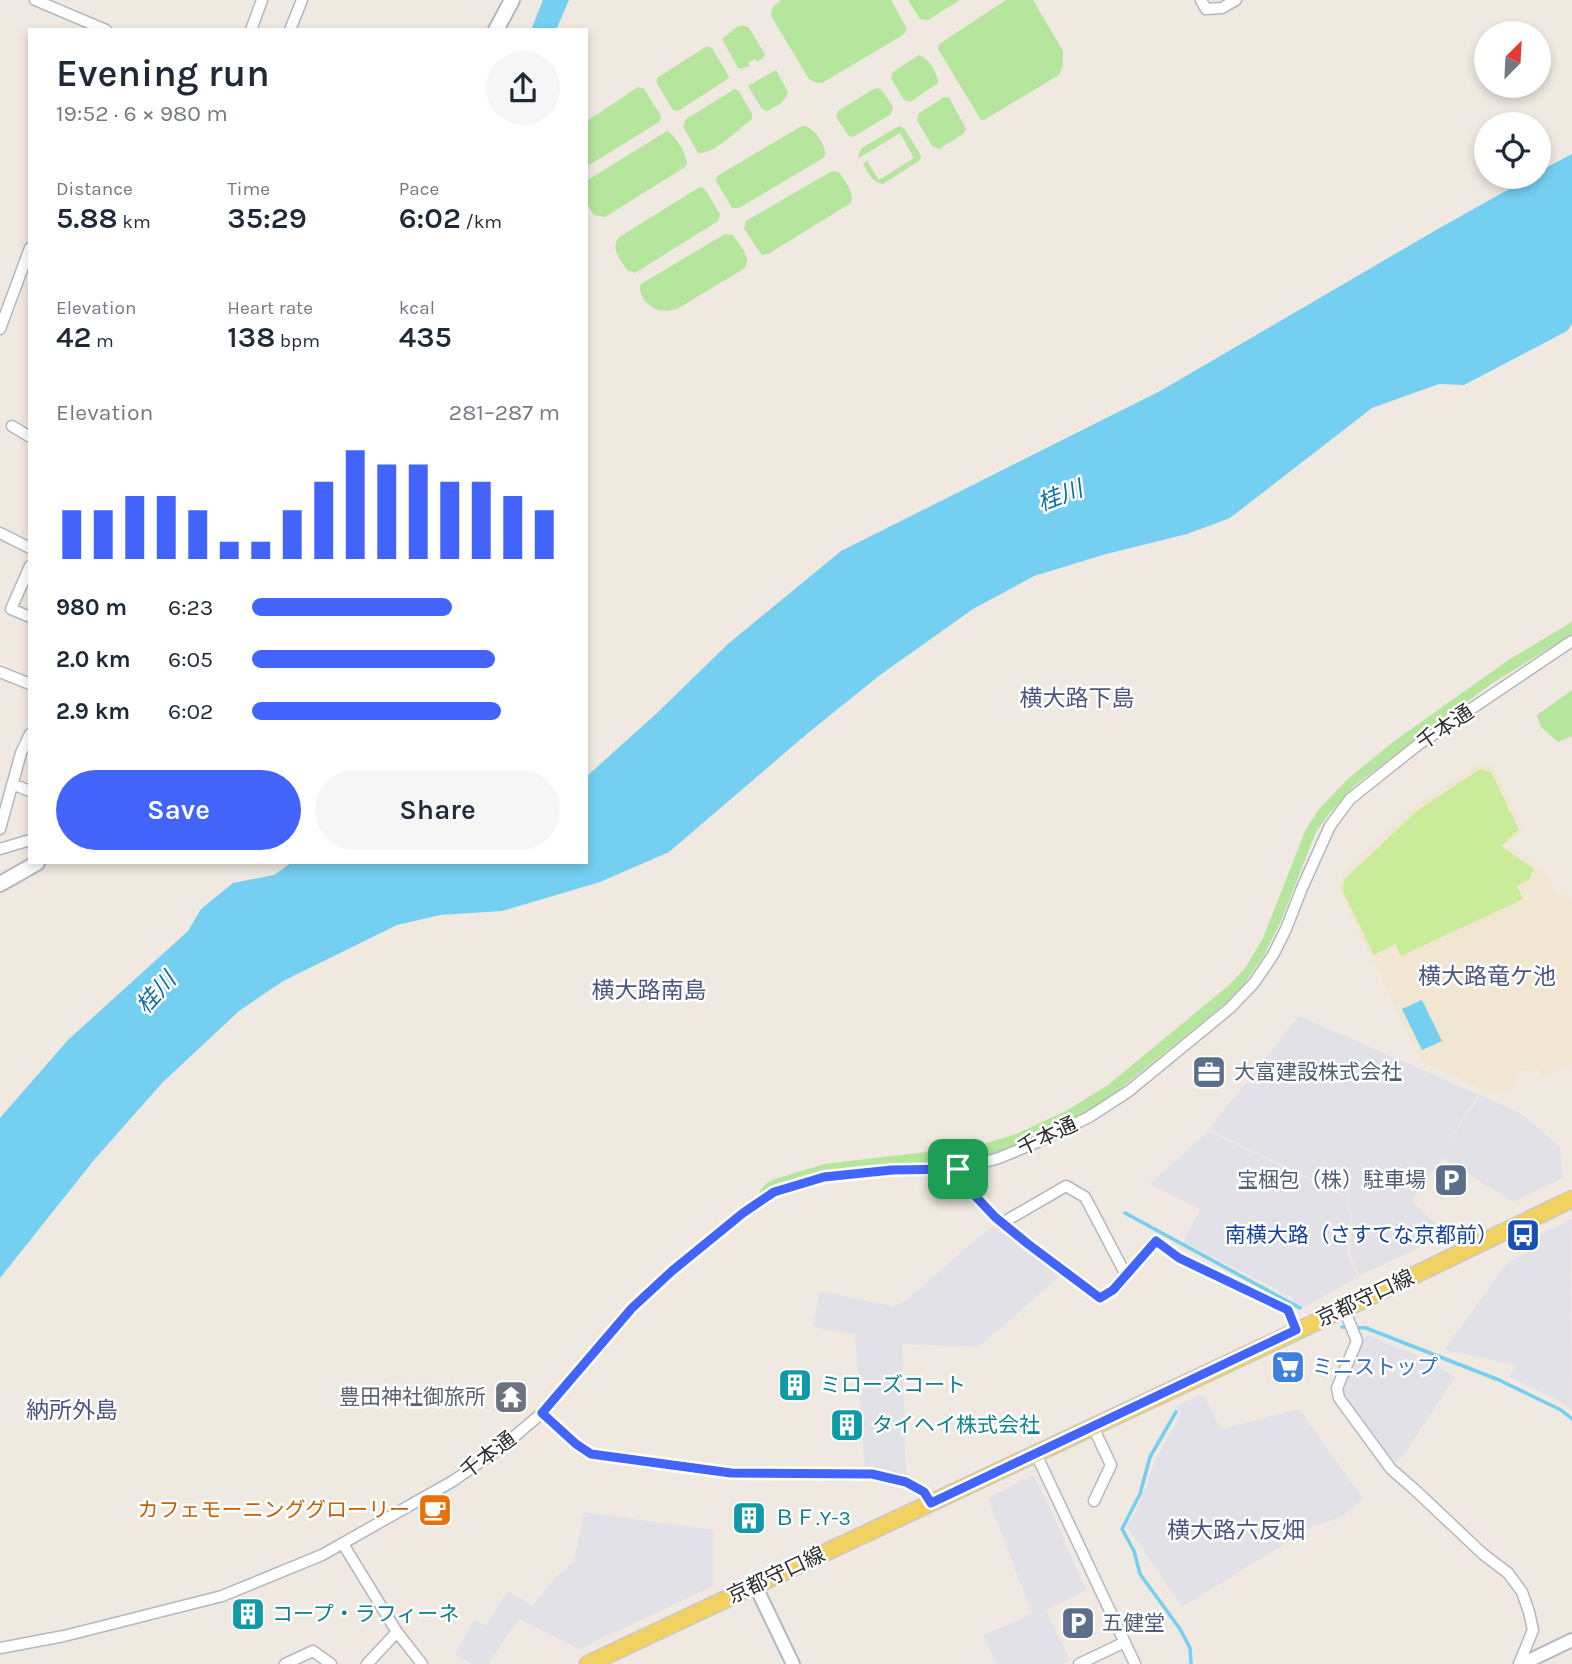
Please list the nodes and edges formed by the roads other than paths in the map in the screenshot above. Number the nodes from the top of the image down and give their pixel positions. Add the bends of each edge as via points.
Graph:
1 (35, 0) edge
2 (262, 0) edge
3 (303, 0) edge
4 (512, 0) edge
5 (1201, 0) edge
6 (1236, 0) edge
7 (101, 28) edge
8 (252, 28) edge
9 (291, 28) edge
10 (497, 28) edge
11 (28, 253) edge
12 (0, 329) edge
13 (12, 426) dead end
14 (28, 436) edge
15 (0, 533) edge
16 (28, 547) edge
17 (28, 571) edge
18 (28, 616) edge
19 (1572, 641) edge
20 (0, 672) edge
21 (28, 683) edge
22 (28, 738) edge
23 (12, 783) junction
24 (28, 790) edge
25 (0, 829) edge
26 (28, 841) edge
27 (0, 849) edge
28 (35, 864) edge
29 (0, 884) edge
30 (958, 1169) junction
31 (1572, 1199) edge
32 (1002, 1223) junction
33 (1126, 1275) junction
34 (1346, 1314) junction
35 (1296, 1330) junction
36 (542, 1413) junction
37 (1093, 1427) junction
38 (1036, 1454) junction
39 (1094, 1501) dead end
40 (931, 1503) junction
41 (343, 1544) junction
42 (755, 1585) junction
43 (397, 1632) junction
44 (1572, 1640) edge
45 (1125, 1643) junction
46 (0, 1648) edge
47 (285, 1664) edge
48 (331, 1664) edge
49 (367, 1664) edge
50 (422, 1664) edge
51 (588, 1664) edge
52 (793, 1664) edge
53 (1079, 1664) edge
54 (1135, 1664) edge
55 (1520, 1664) edge

1 - 7 street
2 - 8 street
3 - 9 street
4 - 10 main road
5 - 6 street via 1206,9 1222,8
11 - 12 street
13 - 14 street
15 - 16 street
17 - 18 street via 11,609
19 - 30 street, 千本通 via 1419,744 1350,799 1320,845 1273,955 1230,1008 1129,1091 1088,1117 999,1158
20 - 21 street
22 - 23 street
23 - 24 street
23 - 25 street
26 - 27 street
28 - 29 main road
30 - 32 street via 964,1184
30 - 36 street, 千本通 via 824,1177 774,1192 632,1308
31 - 34 main road, 京都守口線
32 - 33 street via 1100,1298
32 - 33 street via 1066,1186 1085,1197
33 - 35 street via 1156,1241 1179,1258 1288,1310
34 - 35 main road, 京都守口線
34 - 55 street via 1357,1341 1337,1388 1339,1398 1391,1469 1508,1573 1522,1592 1533,1630
35 - 37 main road, 京都守口線
36 - 40 street via 591,1454 731,1473 872,1474 906,1482 924,1492
36 - 41 street, 千本通 via 453,1481
37 - 38 main road, 京都守口線
37 - 39 street via 1111,1465
38 - 40 main road, 京都守口線
38 - 45 street
40 - 42 main road, 京都守口線
41 - 43 street
41 - 46 street, 千本通 via 222,1597
42 - 51 main road, 京都守口線
42 - 52 street
43 - 49 street
43 - 50 street
44 - 55 street
45 - 53 street
45 - 54 street
47 - 48 street via 313,1651

